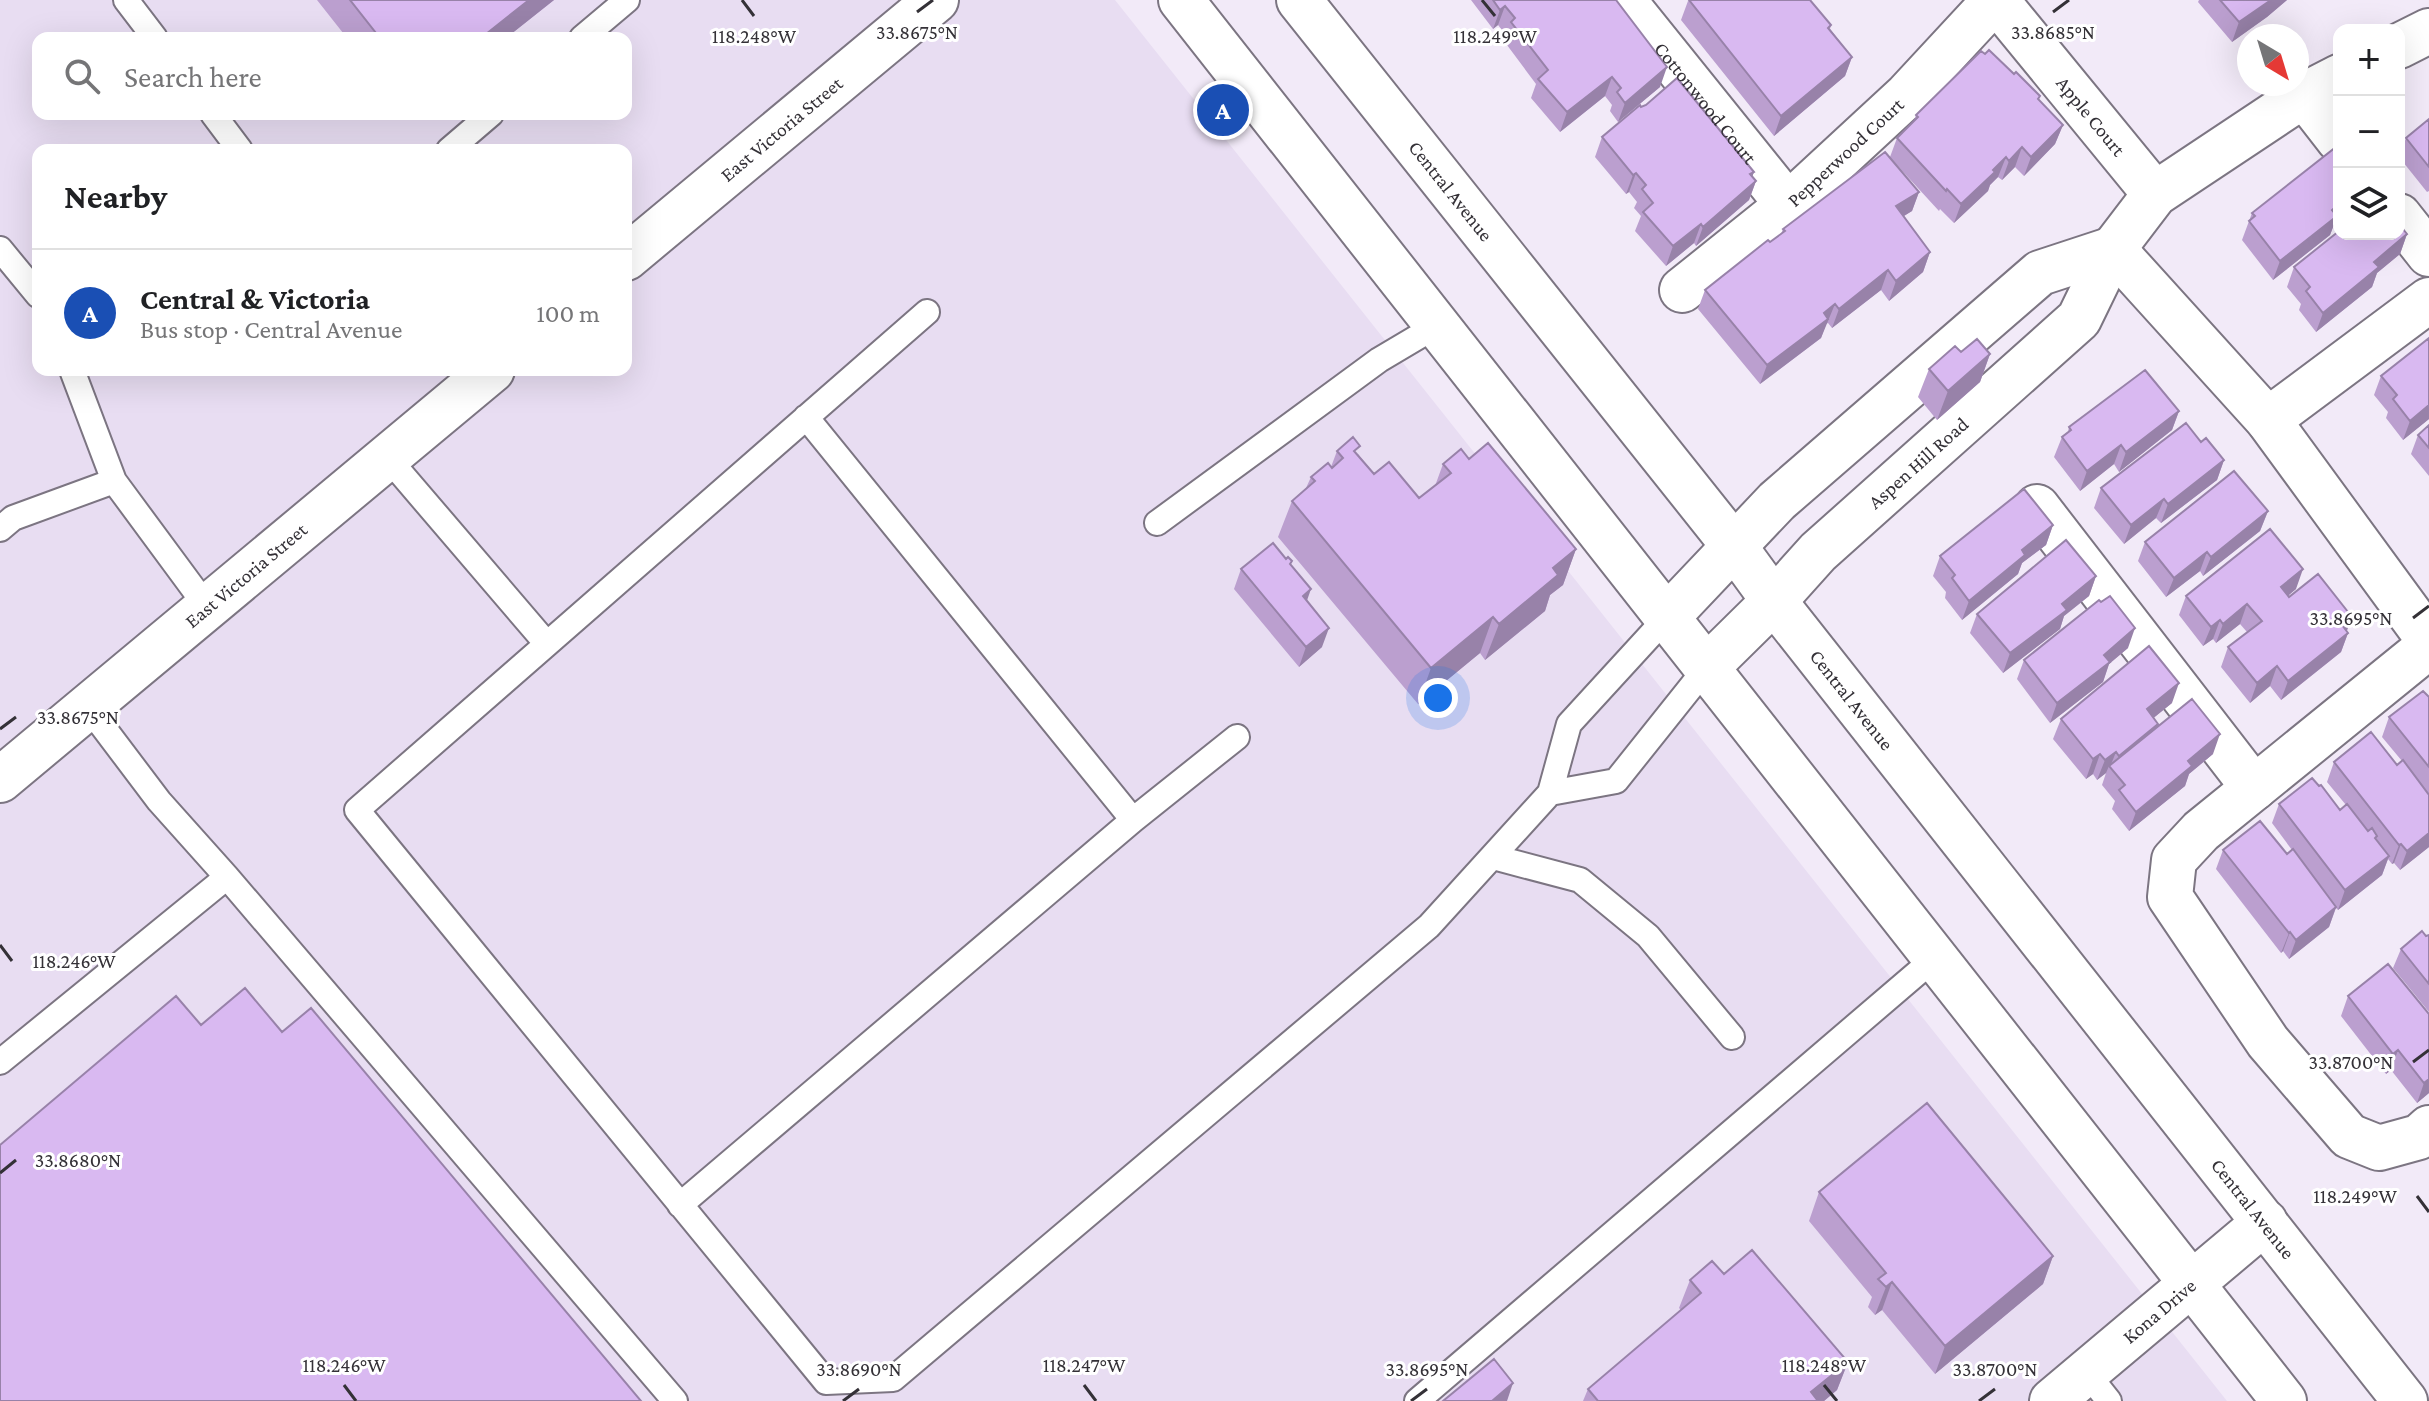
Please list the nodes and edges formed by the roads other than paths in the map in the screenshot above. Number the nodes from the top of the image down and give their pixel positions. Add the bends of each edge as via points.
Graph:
1 (126, 0) edge
2 (627, 0) edge
3 (936, 0) edge
4 (1181, 0) edge
5 (1299, 0) edge
6 (1623, 0) edge
7 (1996, 0) edge
8 (2429, 31) edge
9 (150, 32) edge
10 (589, 32) edge
11 (2405, 43) edge
12 (2322, 86) edge
13 (218, 120) edge
14 (484, 120) edge
15 (2333, 121) edge
16 (236, 144) edge
17 (456, 144) edge
18 (2155, 194) junction
19 (1788, 205) junction
20 (2405, 224) edge
21 (0, 249) edge
22 (2113, 249) junction
23 (632, 253) edge
24 (2429, 254) edge
25 (32, 288) edge
26 (1682, 290) dead end
27 (2429, 300) edge
28 (927, 312) dead end
29 (1983, 322) junction
30 (1438, 325) junction
31 (2022, 372) junction
32 (74, 376) edge
33 (468, 377) edge
34 (806, 417) junction
35 (2268, 420) junction
36 (387, 457) junction
37 (114, 481) junction
38 (2037, 507) edge
39 (1157, 523) dead end
40 (0, 529) edge
41 (1734, 546) junction
42 (1774, 601) junction
43 (207, 607) junction
44 (1668, 616) junction
45 (2429, 643) edge
46 (547, 644) junction
47 (1707, 667) junction
48 (88, 707) junction
49 (1237, 737) dead end
50 (0, 780) edge
51 (2254, 788) junction
52 (1550, 793) junction
53 (1133, 820) junction
54 (1493, 857) junction
55 (227, 877) junction
56 (1936, 957) junction
57 (1732, 1037) dead end
58 (0, 1062) edge
59 (2429, 1128) edge
60 (680, 1205) junction
61 (2265, 1222) junction
62 (2192, 1282) junction
63 (2097, 1386) edge
64 (675, 1401) edge
65 (1417, 1401) edge
66 (2052, 1401) edge
67 (2284, 1401) edge
68 (2405, 1401) edge

1 - 9 lane
2 - 10 lane
3 - 23 street, East Victoria Street
4 - 30 street
5 - 41 street, Central Avenue
6 - 19 street, Cottonwood Court
7 - 18 street, Apple Court
7 - 19 street, Pepperwood Court via 1906,96
8 - 11 street
12 - 15 street
12 - 18 street, Aspen Hill Road
13 - 16 lane
14 - 17 lane
18 - 22 street, Aspen Hill Road
19 - 26 street, Pepperwood Court
20 - 24 street
21 - 25 lane
22 - 29 street via 2040,273
22 - 31 street, Aspen Hill Road via 2079,319
22 - 35 street
27 - 35 street
28 - 34 lane
29 - 31 street
29 - 41 street via 1777,501
30 - 39 lane via 1379,360
30 - 44 street
31 - 42 street, Aspen Hill Road via 1818,552
32 - 37 lane
33 - 36 street, East Victoria Street
34 - 46 lane
34 - 53 lane
35 - 45 street
36 - 43 street, East Victoria Street
36 - 46 lane
37 - 40 lane via 13,518
37 - 43 lane
38 - 51 street
41 - 42 street, Central Avenue
41 - 44 street
42 - 47 street, Aspen Hill Road
42 - 61 street, Central Avenue
43 - 48 street, East Victoria Street
44 - 47 street
44 - 52 lane via 1569,724
45 - 51 street
46 - 60 lane via 357,810
47 - 52 lane via 1616,781
47 - 56 street
48 - 50 street, East Victoria Street
48 - 55 lane via 159,801
49 - 53 lane
51 - 59 street via 2174,860 2170,897 2268,1042 2349,1136 2379,1148 2419,1137
52 - 54 lane
53 - 60 lane
54 - 57 lane via 1580,880 1648,936
54 - 60 lane via 1429,926 893,1379 826,1382
55 - 58 lane
55 - 64 lane
56 - 62 street
56 - 65 lane
61 - 62 street, Kona Drive
61 - 68 street, Central Avenue
62 - 63 street, Kona Drive
62 - 67 street
63 - 66 street, Kona Drive

